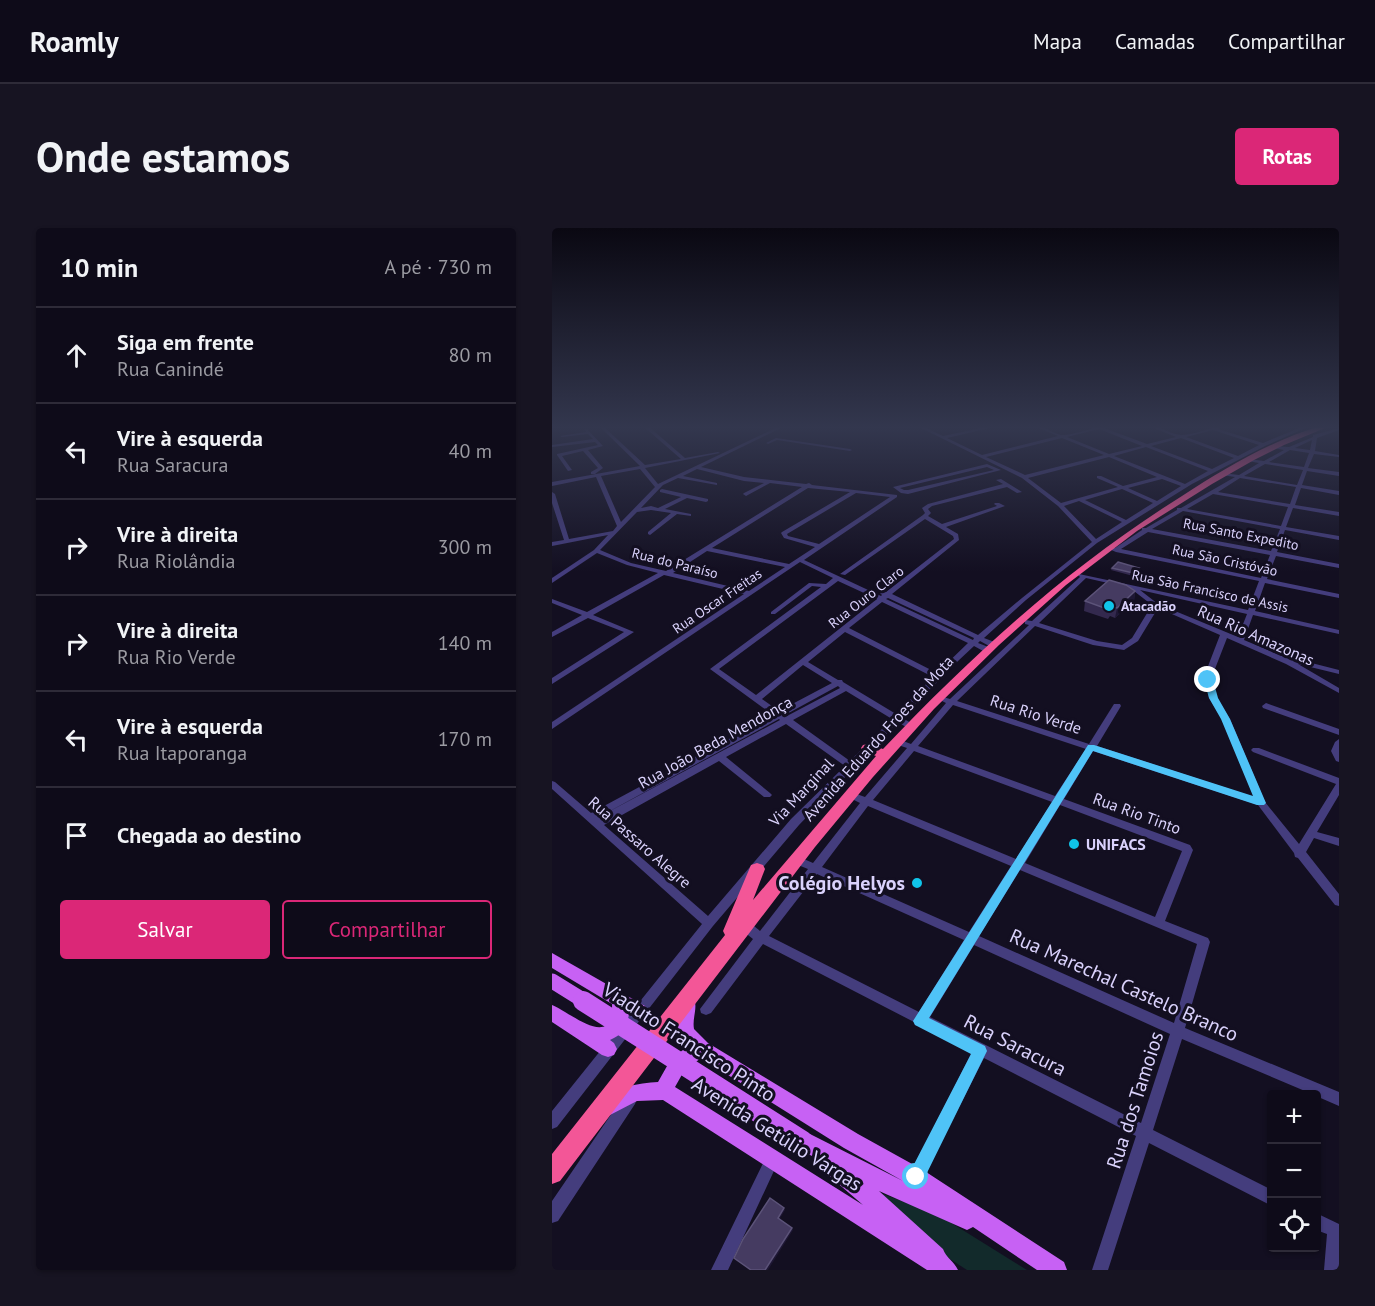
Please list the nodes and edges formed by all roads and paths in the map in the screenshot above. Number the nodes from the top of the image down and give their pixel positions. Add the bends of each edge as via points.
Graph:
1 (596, 475) joint
2 (649, 475) edge
3 (680, 475) edge
4 (728, 475) edge
5 (948, 475) edge
6 (984, 475) edge
7 (1019, 475) edge
8 (1033, 475) edge
9 (1156, 475) edge
10 (1217, 475) edge
11 (1223, 475) edge
12 (1244, 475) edge
13 (1302, 475) edge
14 (677, 476) junction
15 (1024, 477) junction
16 (1099, 477) dead end
17 (1162, 477) junction
18 (1240, 477) junction
19 (999, 480) dead end
20 (769, 482) junction
21 (552, 484) edge
22 (715, 484) dead end
23 (809, 485) junction
24 (1007, 485) junction
25 (1190, 486) junction
26 (1298, 486) junction
27 (1122, 488) junction
28 (660, 489) junction
29 (966, 489) dead end
30 (856, 490) junction
31 (903, 492) junction
32 (1019, 492) dead end
33 (1212, 492) junction
34 (1339, 493) edge
35 (552, 494) edge
36 (746, 494) dead end
37 (975, 494) junction
38 (893, 495) junction
39 (687, 496) junction
40 (933, 497) dead end
41 (1079, 499) junction
42 (706, 500) dead end
43 (942, 502) junction
44 (997, 504) dead end
45 (1060, 505) junction
46 (1162, 505) junction
47 (1290, 506) junction
48 (660, 509) junction
49 (1181, 510) junction
50 (634, 511) junction
51 (675, 513) junction
52 (1339, 514) edge
53 (689, 515) dead end
54 (925, 516) junction
55 (620, 525) junction
56 (942, 526) junction
57 (1136, 526) junction
58 (1283, 528) junction
59 (614, 532) junction
60 (650, 533) dead end
61 (1116, 535) junction
62 (1339, 538) edge
63 (567, 541) junction
64 (1095, 542) junction
65 (552, 544) edge
66 (820, 546) junction
67 (706, 549) junction
68 (1111, 549) junction
69 (596, 551) junction
70 (1274, 553) junction
71 (803, 558) junction
72 (790, 566) junction
73 (1339, 566) edge
74 (664, 573) junction
75 (1080, 575) junction
76 (841, 576) junction
77 (552, 580) edge
78 (1264, 581) junction
79 (826, 586) junction
80 (1131, 586) junction
81 (749, 593) junction
82 (1339, 596) edge
83 (884, 597) junction
84 (552, 601) edge
85 (1156, 605) junction
86 (1251, 613) junction
87 (773, 614) dead end
88 (589, 615) junction
89 (1027, 621) junction
90 (845, 629) junction
91 (1339, 632) edge
92 (552, 635) edge
93 (1224, 635) junction
94 (976, 640) junction
95 (1240, 641) junction
96 (991, 647) junction
97 (1274, 655) junction
98 (803, 662) junction
99 (1339, 672) edge
100 (937, 676) junction
101 (552, 682) edge
102 (843, 685) junction
103 (1339, 691) edge
104 (756, 699) junction
105 (945, 700) junction
106 (1117, 706) dead end
107 (1266, 706) dead end
108 (783, 717) junction
109 (897, 718) junction
110 (552, 726) edge
111 (912, 727) junction
112 (1339, 732) edge
113 (898, 742) junction
114 (1339, 742) edge
115 (913, 747) junction
116 (1091, 747) junction
117 (868, 748) junction
118 (1256, 750) dead end
119 (886, 755) junction
120 (719, 757) junction
121 (1339, 759) edge
122 (850, 765) junction
123 (1339, 782) edge
124 (552, 784) edge
125 (1339, 787) edge
126 (767, 795) dead end
127 (851, 795) junction
128 (1057, 799) junction
129 (867, 801) junction
130 (1260, 803) junction
131 (594, 821) junction
132 (1312, 834) junction
133 (1339, 842) edge
134 (1299, 854) junction
135 (797, 860) junction
136 (1017, 864) junction
137 (815, 867) junction
138 (757, 869) junction
139 (1339, 902) edge
140 (709, 923) junction
141 (1158, 923) junction
142 (744, 925) junction
143 (760, 937) junction
144 (970, 939) junction
145 (726, 947) junction
146 (552, 960) edge
147 (552, 981) edge
148 (700, 981) junction
149 (620, 1002) junction
150 (706, 1009) dead end
151 (639, 1011) junction
152 (552, 1013) edge
153 (920, 1021) junction
154 (1178, 1031) junction
155 (586, 1035) junction
156 (608, 1049) junction
157 (702, 1049) junction
158 (980, 1051) junction
159 (665, 1091) junction
160 (635, 1092) junction
161 (1339, 1100) edge
162 (552, 1122) edge
163 (581, 1133) junction
164 (1145, 1133) junction
165 (802, 1141) junction
166 (772, 1160) junction
167 (552, 1173) edge
168 (916, 1177) junction
169 (1267, 1195) edge
170 (552, 1215) edge
171 (1321, 1223) edge
172 (988, 1227) junction
173 (1337, 1231) edge
174 (719, 1270) edge
175 (947, 1270) edge
176 (1056, 1270) edge
177 (1100, 1270) edge
178 (1332, 1270) edge

1 - 21 street
1 - 55 street
2 - 28 street
3 - 14 street
4 - 20 street
5 - 31 street via 896,487
6 - 31 street
7 - 15 street
8 - 15 street
9 - 17 street
10 - 25 highway, Avenida Eduardo Froes da Mota
11 - 18 street
12 - 18 street
13 - 26 street
14 - 22 street
14 - 28 street
15 - 45 street
16 - 27 street
17 - 25 street
17 - 27 street
18 - 26 street
18 - 33 street
19 - 24 street
20 - 23 street
20 - 36 street
23 - 30 street
23 - 67 street
24 - 32 street
24 - 37 street
25 - 33 street
25 - 46 highway, Avenida Eduardo Froes da Mota
26 - 34 street
26 - 47 street
27 - 41 street
27 - 46 street
28 - 39 street
28 - 50 street
29 - 37 street
30 - 38 street
30 - 66 street via 784,533 786,537
31 - 38 street
33 - 47 street
33 - 49 street
35 - 63 street
37 - 43 street
38 - 66 street, Rua Oscar Freitas
39 - 42 street
39 - 48 street
40 - 43 street
41 - 45 street
41 - 57 street, Rua Santo Expedito
43 - 54 street via 926,507
44 - 56 street via 1002,506
45 - 64 street
46 - 49 street
46 - 57 highway, Avenida Eduardo Froes da Mota
47 - 52 street
47 - 58 street
48 - 50 street
48 - 51 street
49 - 57 street
49 - 58 street
50 - 55 street
51 - 53 street
51 - 60 street
54 - 56 street
54 - 76 street
55 - 59 street
56 - 83 street, Rua Ouro Claro via 957,539
57 - 61 highway, Avenida Eduardo Froes da Mota
57 - 68 street
57 - 70 street, Rua Santo Expedito
58 - 62 street
58 - 70 street
59 - 63 street
59 - 69 street
61 - 64 street, Via Marginal
61 - 68 highway, Avenida Eduardo Froes da Mota
63 - 65 street
64 - 94 street, Via Marginal
66 - 71 street, Rua Oscar Freitas
67 - 72 street
67 - 74 street
68 - 75 highway, Avenida Eduardo Froes da Mota
68 - 78 street, Rua São Cristóvão
69 - 74 street, Rua do Paraíso
69 - 77 street
70 - 73 street, Rua Santo Expedito
70 - 78 street
71 - 72 street, Rua Oscar Freitas
71 - 76 street
72 - 81 street, Rua Oscar Freitas
74 - 81 street, Rua do Paraíso
74 - 88 street
75 - 80 street, Rua São Francisco de Assis
75 - 89 highway, Avenida Eduardo Froes da Mota
76 - 79 street
76 - 83 street
78 - 82 street, Rua São Cristóvão
78 - 86 street
79 - 87 street via 811,584
79 - 104 street via 714,669
80 - 85 street, Rua Rio Amazonas
80 - 86 street, Rua São Francisco de Assis
81 - 110 street, Rua Oscar Freitas
83 - 90 street, Rua Ouro Claro
83 - 94 street
84 - 88 street
85 - 89 street via 1135,639 1124,648
85 - 93 street, Rua Rio Amazonas
86 - 91 street, Rua São Francisco de Assis
86 - 95 street
88 - 92 street
88 - 101 street via 630,634
89 - 96 highway, Avenida Eduardo Froes da Mota
89 - 105 street
90 - 98 street, Rua Ouro Claro
90 - 100 street
93 - 95 street, Rua Rio Amazonas
93 - 130 street via 1209,674 1210,689
94 - 96 street
94 - 100 street, Via Marginal
95 - 97 street, Rua Rio Amazonas
96 - 105 highway, Avenida Eduardo Froes da Mota
97 - 99 street
97 - 103 street, Rua Rio Amazonas
98 - 102 street
98 - 104 street, Rua Ouro Claro
100 - 109 street, Via Marginal
102 - 108 street, Rua João Beda Mendonça
102 - 109 street
104 - 108 street
105 - 111 highway, Avenida Eduardo Froes da Mota
105 - 115 street
105 - 116 street, Rua Rio Verde
106 - 116 street
107 - 112 street
108 - 120 street, Rua João Beda Mendonça
108 - 122 street
108 - 131 street, Rua João Beda Mendonça
109 - 111 street
109 - 117 street, Via Marginal
111 - 113 highway, Avenida Eduardo Froes da Mota
113 - 115 street, Rua Rio Tinto
113 - 119 highway, Avenida Eduardo Froes da Mota
114 - 121 street
115 - 128 street, Rua Rio Tinto
115 - 129 street
116 - 128 street
116 - 130 street, Rua Rio Verde
117 - 119 highway
117 - 122 street, Via Marginal
118 - 123 street
119 - 127 highway, Avenida Eduardo Froes da Mota
120 - 126 street
120 - 131 street, Rua João Beda Mendonça
122 - 138 street, Via Marginal via 795,822
124 - 131 street, Rua Passaro Alegre
125 - 132 street
127 - 129 street
127 - 135 highway, Avenida Eduardo Froes da Mota
128 - 136 street
128 - 141 street, Rua Rio Tinto via 1188,850
129 - 136 street
129 - 137 street
130 - 134 street
131 - 140 street, Rua Passaro Alegre
132 - 133 street
132 - 134 street
134 - 139 street
135 - 137 street, Rua Marechal Castelo Branco
135 - 142 highway, Avenida Eduardo Froes da Mota
136 - 141 street
136 - 144 street
137 - 143 street
137 - 144 street, Rua Marechal Castelo Branco
138 - 140 street, Via Marginal
138 - 145 highway
140 - 151 street, Via Marginal
141 - 154 street, Rua dos Tamoios via 1204,942
142 - 143 street, Rua Saracura
142 - 145 highway, Avenida Eduardo Froes da Mota
143 - 150 street
143 - 153 street, Rua Saracura
144 - 153 street
144 - 154 street, Rua Marechal Castelo Branco
145 - 148 highway, Avenida Eduardo Froes da Mota
146 - 149 main road
147 - 165 main road, Viaduto Francisco Pinto, bridge
148 - 157 main road, Avenida Getúlio Vargas via 683,1022 685,1031
148 - 163 highway, Avenida Eduardo Froes da Mota
149 - 151 main road
149 - 155 main road via 618,1026 602,1035
151 - 156 street, Via Marginal
152 - 155 main road
153 - 158 street, Rua Saracura
154 - 161 street, Rua Marechal Castelo Branco
154 - 164 street, Rua dos Tamoios
155 - 156 main road
156 - 162 street, Via Marginal
157 - 159 main road via 671,1071
157 - 168 main road, Avenida Getúlio Vargas
158 - 164 street, Rua Saracura
158 - 168 street
159 - 160 main road, Avenida Getúlio Vargas
159 - 166 main road, Avenida Getúlio Vargas
160 - 163 main road, Avenida Getúlio Vargas via 607,1108
160 - 170 street
163 - 167 highway, Avenida Eduardo Froes da Mota
164 - 169 street, Rua Saracura
164 - 177 street, Rua dos Tamoios
165 - 172 main road, Avenida Getúlio Vargas via 875,1179
165 - 175 main road, Avenida Getúlio Vargas via 895,1218
166 - 174 street
166 - 175 main road, Avenida Getúlio Vargas
168 - 172 main road, Avenida Getúlio Vargas
171 - 173 street
172 - 176 main road, Avenida Getúlio Vargas
173 - 178 street

